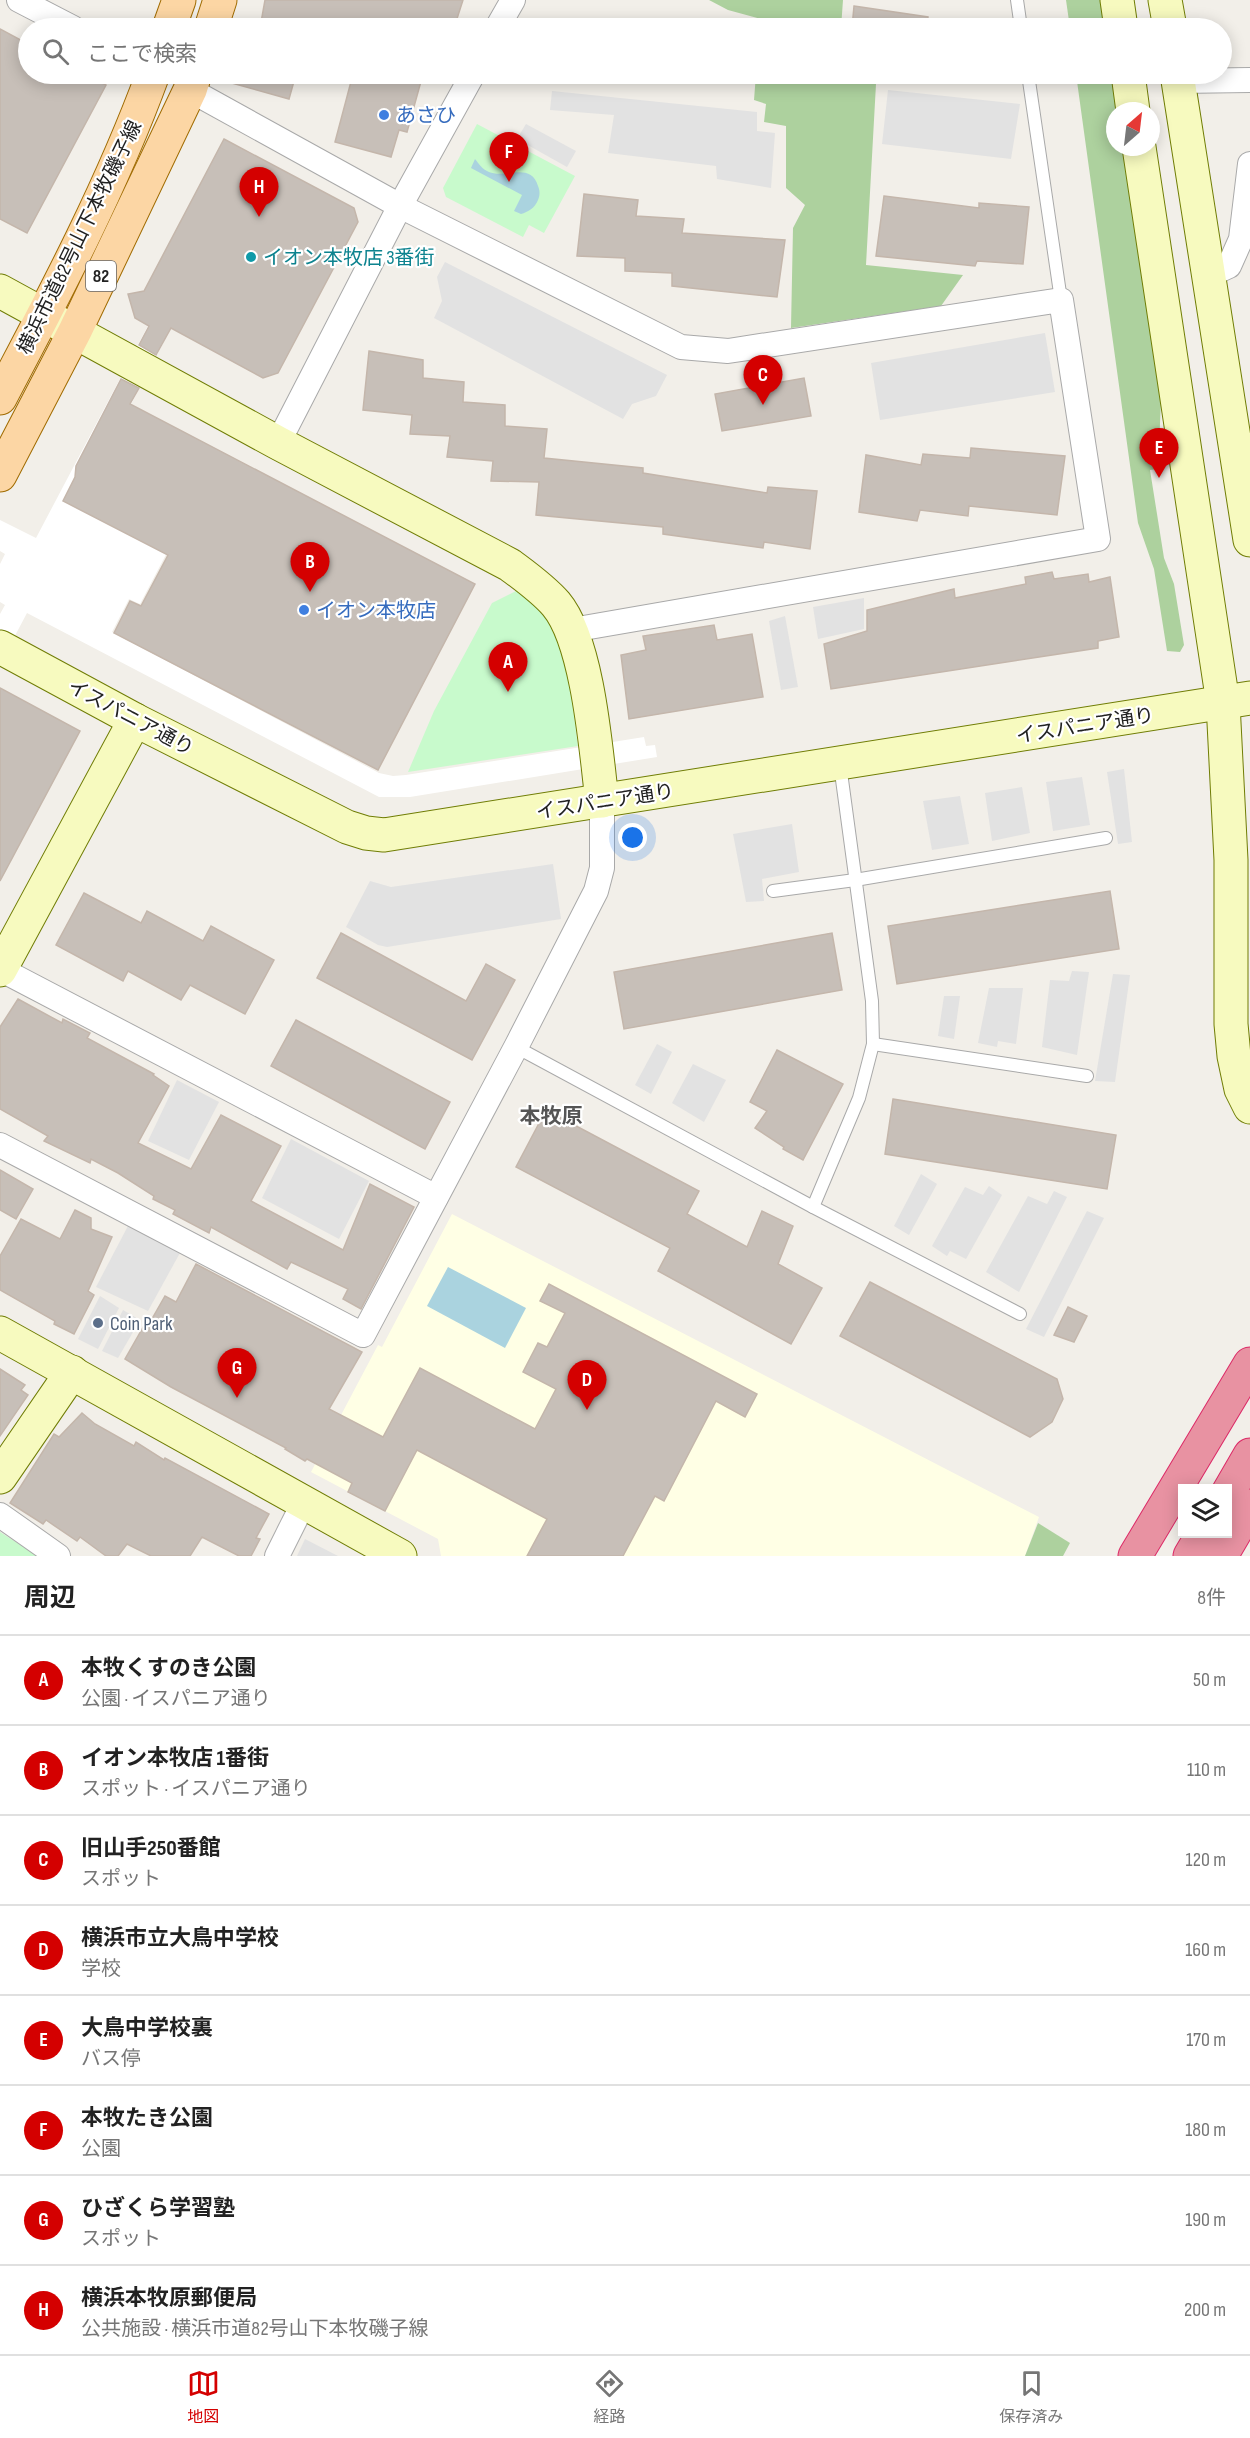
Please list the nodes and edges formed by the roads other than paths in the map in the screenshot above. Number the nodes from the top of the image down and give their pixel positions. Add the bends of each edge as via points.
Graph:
1 (19, 0) edge
2 (179, 0) edge
3 (220, 0) edge
4 (513, 0) edge
5 (1017, 0) edge
6 (1117, 0) edge
7 (1166, 0) edge
8 (54, 18) edge
9 (173, 18) edge
10 (214, 18) edge
11 (503, 18) edge
12 (1020, 18) edge
13 (1120, 18) edge
14 (1169, 18) edge
15 (1232, 79) edge
16 (1250, 80) edge
17 (149, 84) edge
18 (192, 84) edge
19 (196, 84) edge
20 (468, 84) edge
21 (1029, 84) edge
22 (1129, 84) edge
23 (1179, 84) edge
24 (1132, 102) edge
25 (1141, 156) edge
26 (1250, 164) edge
27 (400, 207) junction
28 (1209, 275) junction
29 (0, 291) edge
30 (1060, 300) junction
31 (44, 315) junction
32 (75, 331) junction
33 (0, 398) edge
34 (278, 443) junction
35 (0, 476) edge
36 (1250, 540) edge
37 (572, 630) junction
38 (0, 647) edge
39 (1236, 701) edge
40 (135, 720) junction
41 (840, 764) junction
42 (602, 801) junction
43 (1106, 838) dead end
44 (855, 880) junction
45 (773, 891) dead end
46 (0, 969) edge
47 (873, 1044) junction
48 (516, 1047) junction
49 (1087, 1076) dead end
50 (1250, 1107) edge
51 (0, 1145) edge
52 (436, 1197) junction
53 (813, 1207) junction
54 (1020, 1314) dead end
55 (0, 1333) edge
56 (1250, 1364) edge
57 (72, 1372) junction
58 (1250, 1376) edge
59 (1250, 1455) edge
60 (0, 1477) edge
61 (1232, 1485) edge
62 (304, 1502) junction
63 (1250, 1506) edge
64 (0, 1515) edge
65 (1200, 1538) edge
66 (1250, 1544) edge
67 (58, 1556) edge
68 (278, 1556) edge
69 (400, 1556) edge
70 (1135, 1556) edge
71 (1190, 1556) edge
72 (1221, 1556) edge
73 (1243, 1556) edge

1 - 8 street
2 - 9 main road
3 - 10 main road
4 - 11 street
5 - 12 lane
6 - 13 street
7 - 14 street
15 - 16 street
17 - 31 main road, 横浜市道82号山下本牧磯子線 / 82 via 104,194
18 - 32 main road, 横浜市道82号山下本牧磯子線 / 82
19 - 27 street
20 - 27 street
21 - 30 lane
22 - 24 street
23 - 28 street
25 - 39 street
26 - 28 street via 1241,239 1228,266
27 - 30 street via 681,347 728,351
27 - 34 street
28 - 36 street
29 - 31 street
30 - 37 street via 1098,539
31 - 32 street
31 - 33 main road, 横浜市道82号山下本牧磯子線 / 82
32 - 34 street
32 - 35 main road, 横浜市道82号山下本牧磯子線 / 82
34 - 37 street via 510,565 557,605
37 - 42 street via 581,659
38 - 40 street, イスパニア通り
39 - 41 street, イスパニア通り
39 - 50 street via 1231,860 1232,1024 1241,1089
40 - 42 street, イスパニア通り via 366,833 400,834
40 - 46 street
41 - 42 street, イスパニア通り
41 - 44 lane
42 - 48 street via 603,868 596,891
43 - 44 lane
44 - 45 lane
44 - 47 lane via 872,1002
46 - 52 street
47 - 49 lane
47 - 53 lane via 860,1098
48 - 52 street
48 - 53 lane
51 - 52 street via 363,1335
53 - 54 lane
55 - 57 street
56 - 70 highway
57 - 60 street
57 - 62 street
58 - 70 highway
59 - 61 highway
62 - 68 street
62 - 69 street
63 - 72 highway
64 - 67 street
65 - 71 highway
66 - 73 highway

